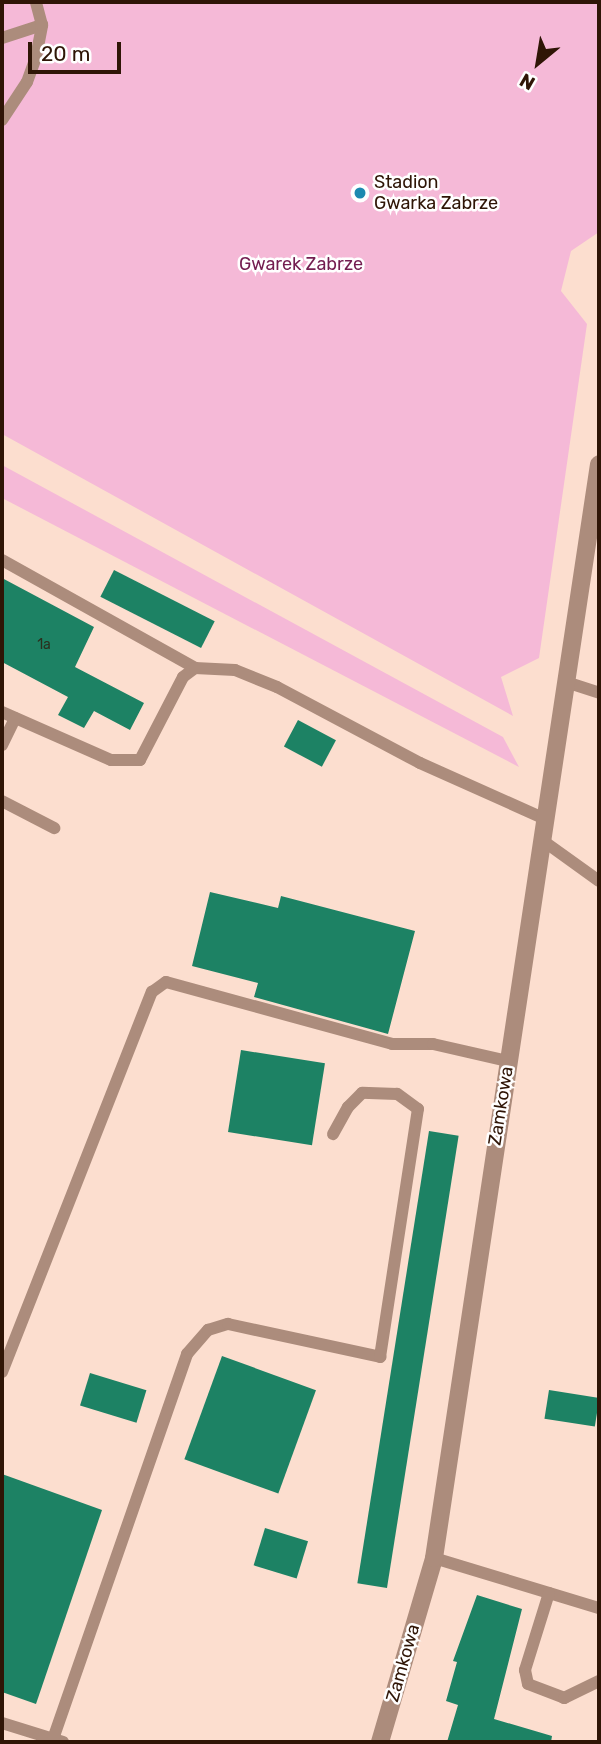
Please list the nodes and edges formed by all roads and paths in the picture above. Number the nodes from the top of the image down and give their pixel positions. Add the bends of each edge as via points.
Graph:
1 (36, 2) edge
2 (42, 25) junction
3 (2, 38) edge
4 (2, 120) edge
5 (599, 464) edge
6 (2, 560) edge
7 (195, 668) junction
8 (566, 682) junction
9 (599, 693) edge
10 (2, 712) edge
11 (15, 718) junction
12 (2, 746) edge
13 (2, 801) edge
14 (545, 820) junction
15 (54, 828) dead end
16 (542, 840) junction
17 (599, 881) edge
18 (508, 1061) junction
19 (333, 1134) dead end
20 (2, 1372) edge
21 (433, 1558) junction
22 (549, 1593) junction
23 (599, 1608) edge
24 (599, 1681) edge
25 (2, 1723) edge
26 (36, 1738) edge
27 (58, 1741) edge
28 (380, 1742) edge

1 - 2 lane
2 - 3 lane
2 - 4 lane via 27,82
5 - 8 street, Zamkowa
6 - 7 lane
7 - 11 lane via 183,677 139,760 111,760
7 - 14 lane via 253,676 421,764
8 - 9 lane
8 - 14 street, Zamkowa
10 - 11 lane
11 - 12 lane
13 - 15 lane
14 - 16 street, Zamkowa
16 - 17 lane
16 - 18 street, Zamkowa
18 - 20 lane via 433,1044 391,1044 166,982 152,992
18 - 21 street, Zamkowa
19 - 27 lane via 362,1093 397,1094 418,1110 380,1357 228,1324 208,1330 187,1354
21 - 22 lane
21 - 28 street, Zamkowa
22 - 23 lane
22 - 24 lane via 525,1670 528,1684 564,1698
25 - 26 lane
26 - 27 lane

